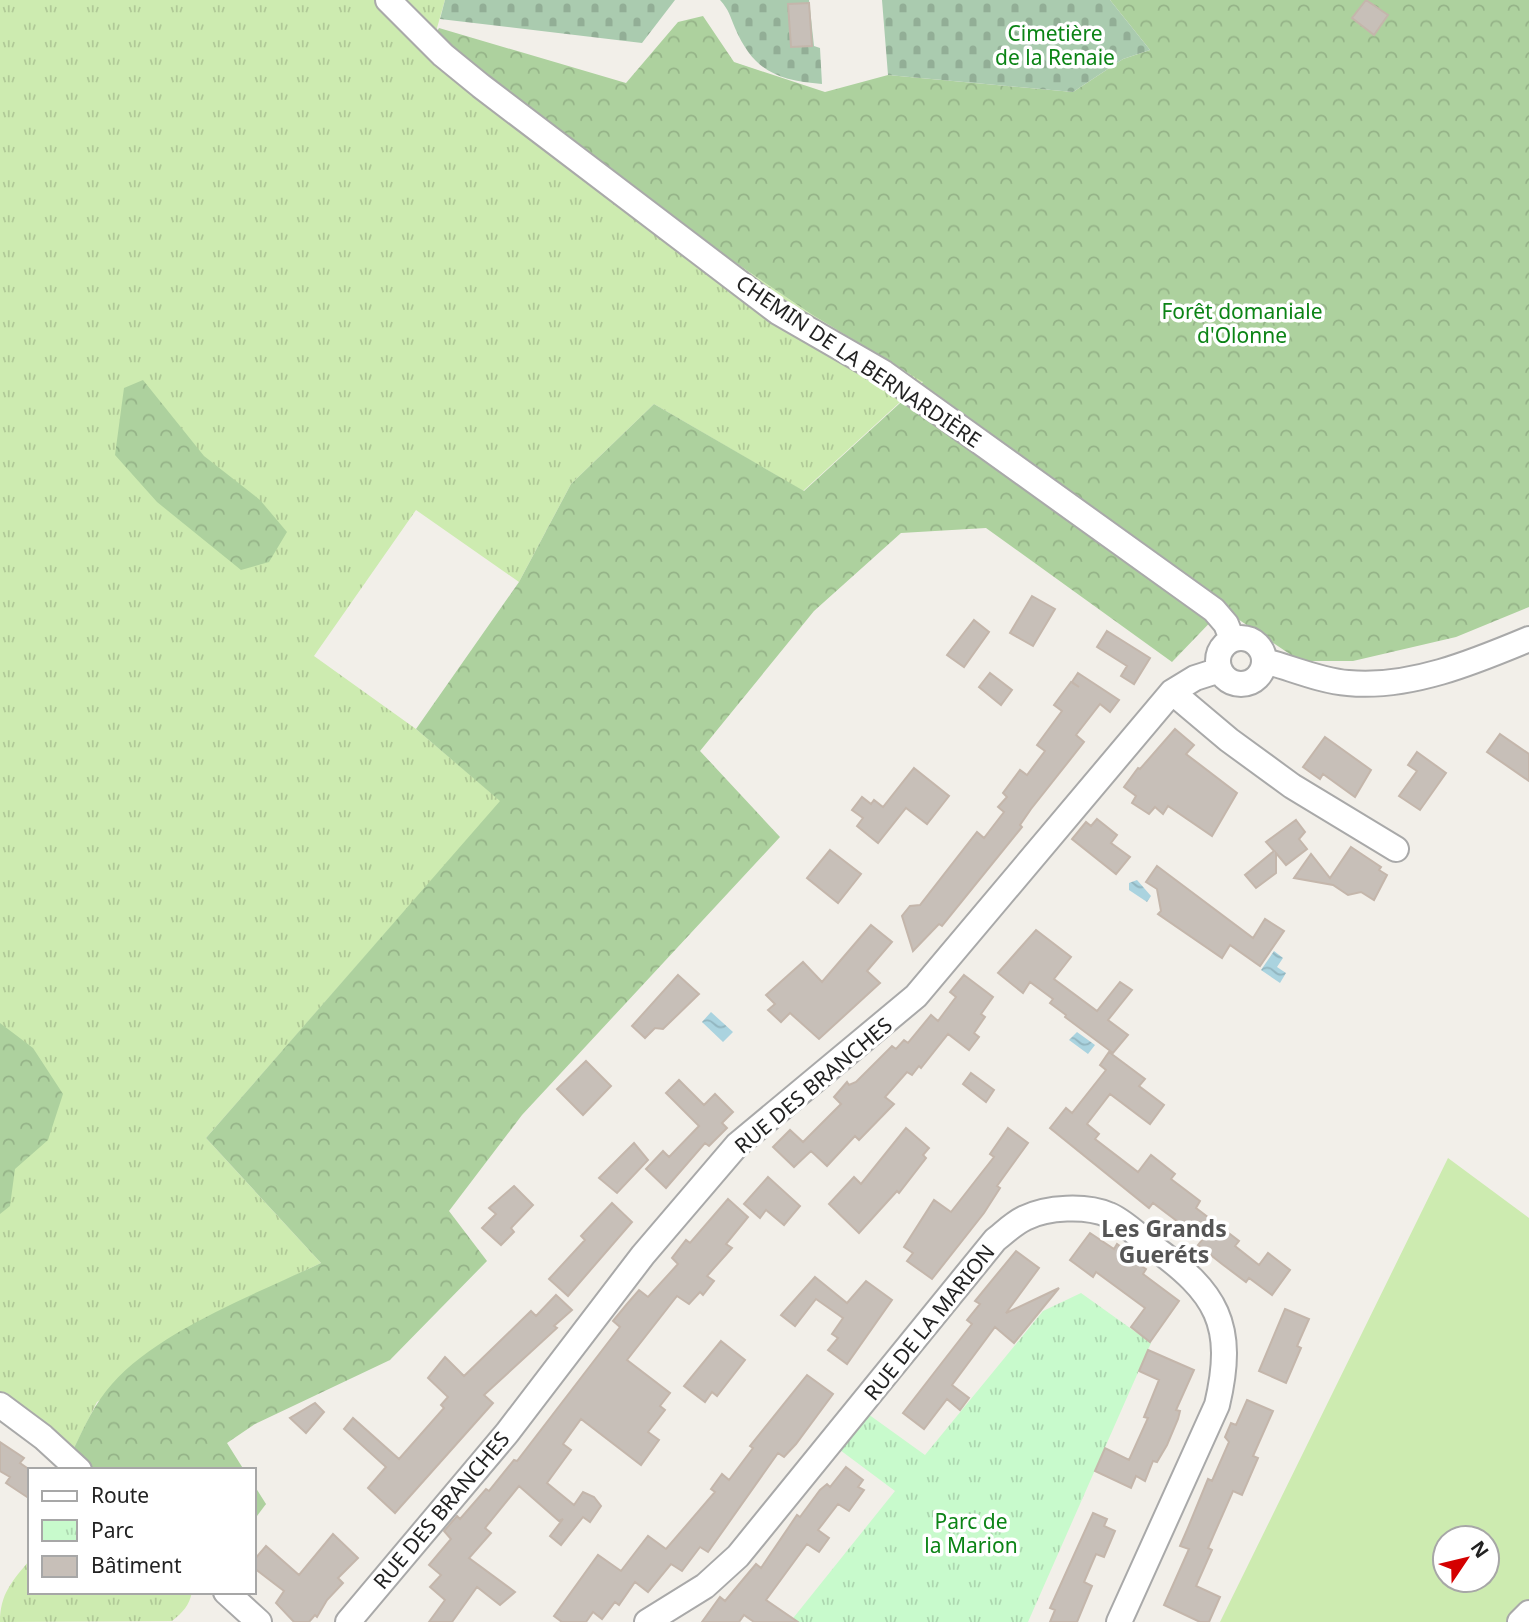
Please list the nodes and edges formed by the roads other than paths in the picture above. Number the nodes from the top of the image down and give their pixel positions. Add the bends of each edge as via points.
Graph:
1 (392, 2) edge
2 (1232, 639) junction
3 (1529, 639) edge
4 (1265, 661) junction
5 (1220, 670) junction
6 (1172, 692) junction
7 (1396, 849) dead end
8 (0, 1405) edge
9 (77, 1468) edge
10 (228, 1594) edge
11 (1529, 1613) edge
12 (259, 1622) edge
13 (348, 1622) edge
14 (647, 1622) edge
15 (1119, 1622) edge
16 (1520, 1622) edge

1 - 2 street, CHEMIN DE LA BERNARDIÈRE via 443,55 481,86 778,312 943,413 1214,610
2 - 4 street via 1247,638 1260,646
2 - 5 street via 1218,658
3 - 4 street via 1463,666 1392,681 1347,683
4 - 5 street via 1261,673 1240,684 1228,680
5 - 6 street, RUE DES BRANCHES
6 - 7 street via 1292,786
6 - 13 street, RUE DES BRANCHES via 916,996 737,1144 643,1255 507,1433
8 - 9 street
10 - 12 street
11 - 16 street
14 - 15 street, RUE DE LA MARION via 705,1586 738,1556 995,1240 1025,1218 1052,1210 1109,1214 1185,1270 1204,1289 1225,1341 1217,1405

